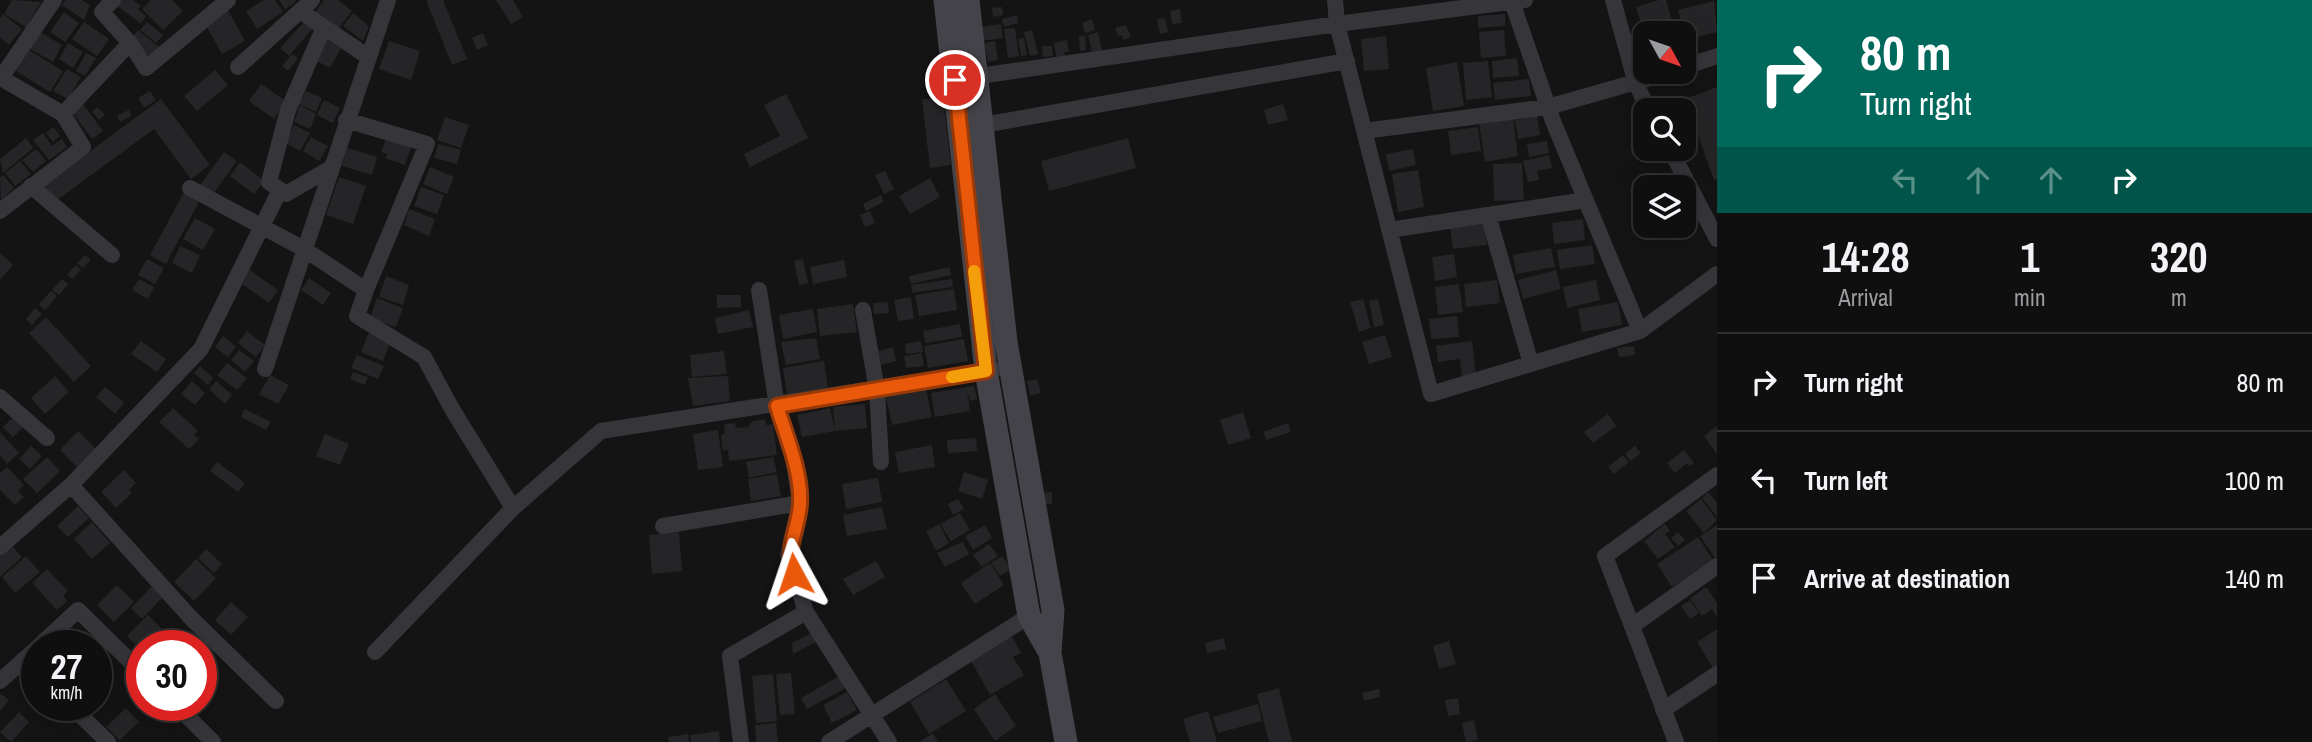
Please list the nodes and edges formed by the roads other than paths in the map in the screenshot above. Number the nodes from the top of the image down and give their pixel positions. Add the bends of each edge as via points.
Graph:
1 (54, 0) edge
2 (113, 0) edge
3 (228, 0) edge
4 (388, 0) edge
5 (945, 0) edge
6 (968, 0) edge
7 (1335, 0) edge
8 (1613, 0) edge
9 (1518, 1) edge
10 (306, 5) edge
11 (1337, 24) junction
12 (324, 27) junction
13 (130, 43) junction
14 (367, 56) junction
15 (1717, 56) edge
16 (1347, 61) junction
17 (1696, 63) edge
18 (238, 67) dead end
19 (1633, 73) edge
20 (978, 76) junction
21 (0, 78) edge
22 (955, 80) junction
23 (1636, 84) joint
24 (1644, 98) edge
25 (1548, 107) junction
26 (63, 114) junction
27 (346, 120) junction
28 (983, 125) junction
29 (1364, 131) junction
30 (1676, 161) edge
31 (331, 168) junction
32 (31, 186) junction
33 (190, 188) dead end
34 (280, 190) junction
35 (1586, 200) junction
36 (0, 211) edge
37 (1488, 215) junction
38 (262, 227) junction
39 (1389, 230) junction
40 (1717, 239) edge
41 (304, 249) junction
42 (112, 255) dead end
43 (1716, 280) edge
44 (366, 290) junction
45 (760, 290) dead end
46 (863, 310) dead end
47 (1640, 331) junction
48 (1531, 364) junction
49 (1010, 366) junction
50 (265, 369) dead end
51 (986, 371) junction
52 (877, 390) junction
53 (0, 397) edge
54 (777, 406) junction
55 (47, 438) dead end
56 (881, 463) dead end
57 (1717, 475) edge
58 (71, 485) junction
59 (800, 503) junction
60 (513, 508) junction
61 (663, 526) dead end
62 (0, 547) edge
63 (1717, 566) edge
64 (806, 612) junction
65 (1029, 616) junction
66 (1632, 626) junction
67 (56, 630) edge
68 (98, 630) edge
69 (112, 643) edge
70 (375, 652) dead end
71 (1050, 653) junction
72 (126, 657) edge
73 (21, 662) edge
74 (1717, 674) edge
75 (0, 681) edge
76 (276, 701) dead end
77 (1663, 710) junction
78 (872, 715) junction
79 (86, 721) edge
80 (192, 721) edge
81 (1063, 740) edge
82 (108, 742) edge
83 (213, 742) edge
84 (741, 742) edge
85 (830, 742) edge
86 (889, 742) edge
87 (1676, 742) edge

1 - 21 street
2 - 13 street via 102,12
3 - 13 street via 146,68
4 - 14 street
5 - 22 main road
6 - 20 main road
7 - 11 street
8 - 19 street
9 - 11 street
9 - 25 street
10 - 12 street
10 - 18 street
11 - 16 street
11 - 20 street
12 - 14 street
12 - 34 street via 288,110 269,181
13 - 26 street
14 - 27 street
15 - 17 street
16 - 28 street
16 - 29 street
20 - 22 street
20 - 28 main road
21 - 26 street
22 - 51 main road
23 - 24 street
23 - 25 street
25 - 29 street
25 - 35 street
26 - 32 street via 83,146
27 - 31 street
27 - 44 street via 427,144
28 - 49 main road
29 - 39 street
30 - 40 street
31 - 34 street via 286,194
31 - 41 street
32 - 36 street
32 - 42 street
33 - 38 street
34 - 38 street
35 - 37 street
35 - 47 street
37 - 39 street
37 - 48 street
38 - 41 street
38 - 58 street via 201,349
39 - 48 street via 1431,394
41 - 44 street
41 - 50 street
43 - 47 street
44 - 60 street via 357,316 424,356
45 - 54 street
46 - 52 street
47 - 48 street
49 - 51 street
49 - 71 main road via 1053,610
51 - 52 street
51 - 65 main road
52 - 54 street
52 - 56 street
53 - 55 street
54 - 59 street via 793,456
54 - 60 street via 601,431
57 - 66 street via 1605,556
58 - 62 street
58 - 76 street via 191,618
59 - 61 street
59 - 64 street via 788,555
60 - 70 street
63 - 66 street
64 - 78 street
64 - 84 street via 730,656
65 - 71 main road
65 - 78 street
66 - 77 street
67 - 68 street via 78,610
69 - 72 street
71 - 81 main road
73 - 75 street
74 - 77 street
77 - 87 street
78 - 85 street
78 - 86 street
79 - 82 street
80 - 83 street

